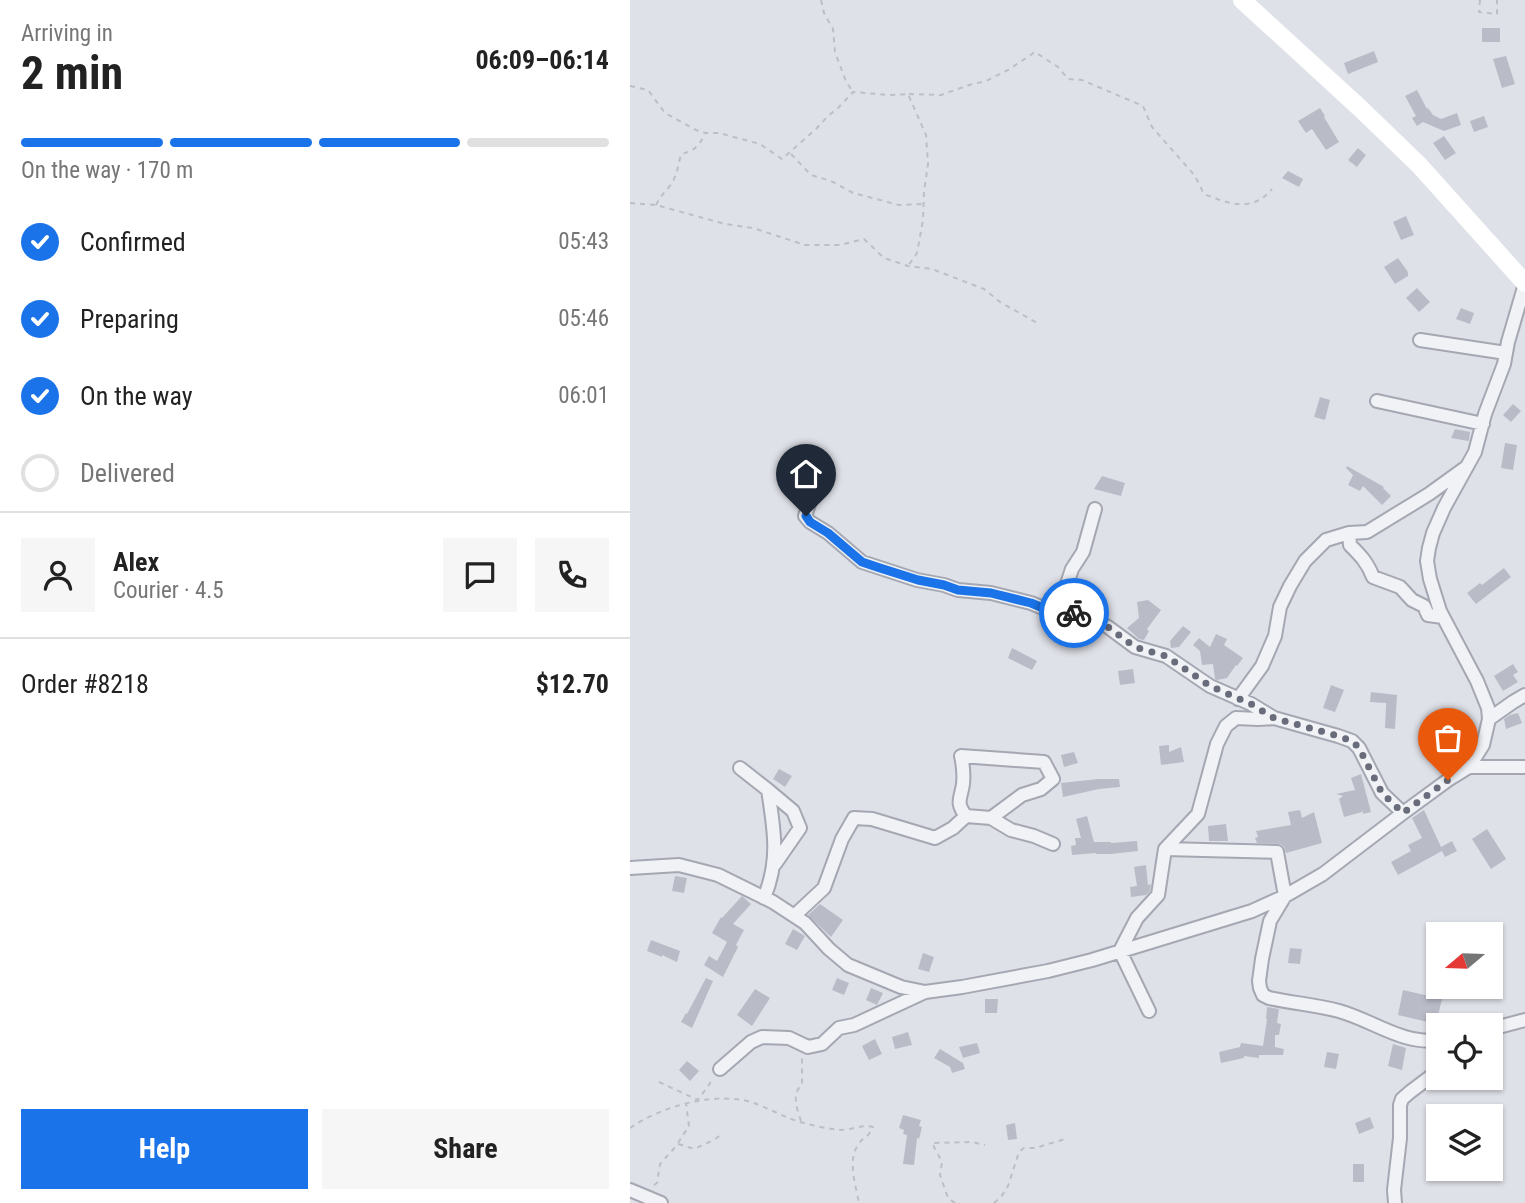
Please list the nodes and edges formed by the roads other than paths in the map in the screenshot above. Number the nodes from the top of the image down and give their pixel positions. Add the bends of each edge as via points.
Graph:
1 (1242, 0) edge
2 (1525, 284) edge
3 (1420, 341) dead end
4 (1506, 353) junction
5 (1377, 401) dead end
6 (1483, 424) junction
7 (1468, 466) junction
8 (813, 492) dead end
9 (1095, 509) dead end
10 (1349, 533) junction
11 (1048, 610) junction
12 (1443, 617) junction
13 (1525, 695) edge
14 (1238, 699) junction
15 (1274, 718) junction
16 (1489, 719) junction
17 (1468, 767) junction
18 (1525, 767) edge
19 (740, 768) dead end
20 (768, 790) junction
21 (1403, 813) junction
22 (967, 816) junction
23 (991, 818) junction
24 (1053, 844) dead end
25 (1165, 849) junction
26 (773, 867) junction
27 (630, 868) edge
28 (1285, 896) junction
29 (764, 898) junction
30 (794, 916) junction
31 (1121, 951) junction
32 (925, 992) junction
33 (1149, 1011) dead end
34 (1525, 1020) edge
35 (1503, 1027) edge
36 (1426, 1041) edge
37 (720, 1069) road end
38 (1426, 1080) edge
39 (636, 1192) edge
40 (661, 1203) edge
41 (1395, 1203) edge

1 - 2 street via 1419,166
2 - 4 street
3 - 4 street
4 - 6 street
5 - 6 street
6 - 7 street
7 - 10 street via 1367,532
7 - 12 street via 1444,508 1429,548 1430,579
8 - 11 street via 806,516 810,522 862,562
9 - 11 street via 1083,552 1065,590
10 - 12 street via 1350,545 1361,554 1373,577 1400,587 1424,606 1428,615
10 - 14 street via 1326,540 1305,561 1280,607 1275,636 1262,666
11 - 14 street via 1089,617 1135,647 1166,656
12 - 16 street via 1476,681
13 - 16 street
14 - 15 street
15 - 21 street via 1355,744 1382,793
15 - 25 street via 1236,718 1226,726 1198,814
16 - 17 street via 1483,745
17 - 18 street
17 - 21 street
19 - 20 street
20 - 26 street via 775,832
20 - 26 street via 793,811 800,828
21 - 28 street via 1323,874
22 - 23 street
22 - 23 street via 959,796 964,770 961,756 1044,762 1053,779
22 - 30 street via 935,838 854,818 824,888
23 - 24 street
25 - 28 street via 1277,852
25 - 31 street via 1158,895 1137,918
26 - 29 street
27 - 29 street via 698,868
28 - 31 street via 1252,911
28 - 36 street via 1266,937 1259,981 1263,995 1340,1011 1394,1034
29 - 30 street
30 - 32 street via 848,965
31 - 32 street via 1048,971
31 - 33 street
32 - 37 street via 854,1026 839,1028 822,1044 808,1047 789,1038 762,1037
34 - 35 street
38 - 41 street via 1400,1105
39 - 40 street

